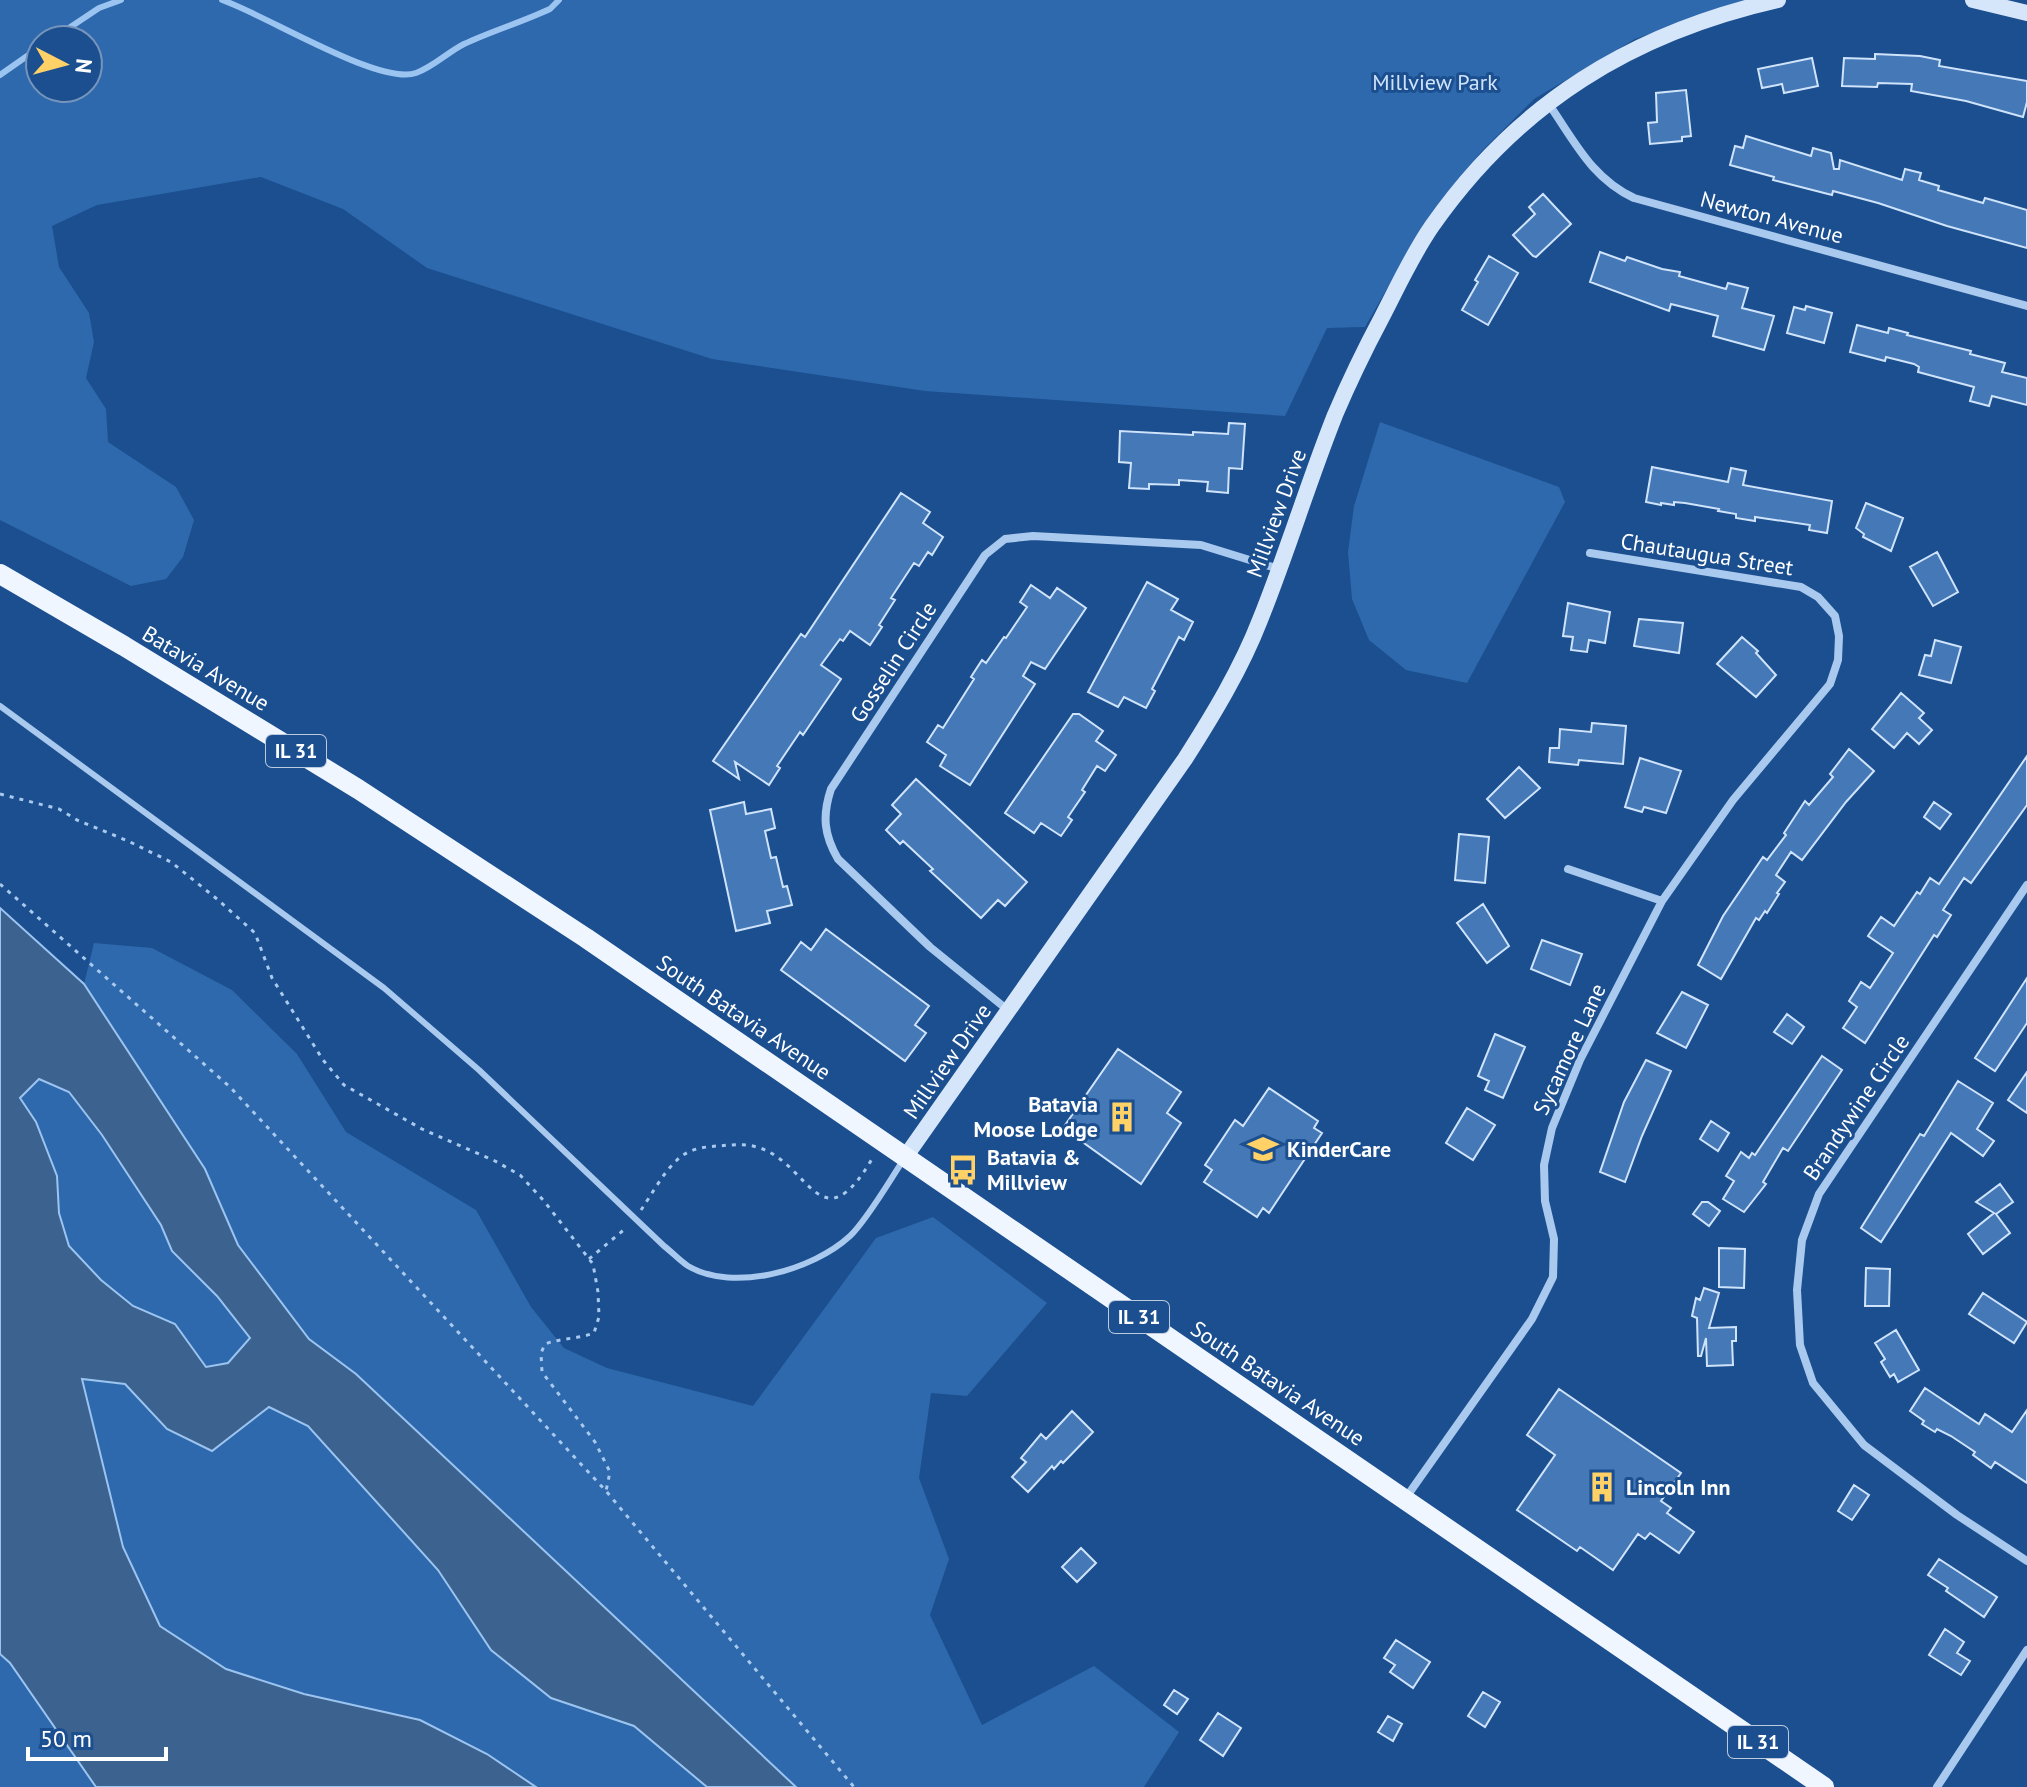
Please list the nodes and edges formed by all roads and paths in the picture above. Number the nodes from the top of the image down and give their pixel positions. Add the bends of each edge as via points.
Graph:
1 (1778, 0) edge
2 (1973, 0) edge
3 (2027, 13) edge
4 (1548, 103) junction
5 (2027, 306) edge
6 (1590, 553) dead end
7 (1279, 569) junction
8 (0, 574) edge
9 (1839, 636) joint
10 (0, 706) edge
11 (0, 794) edge
12 (1568, 869) dead end
13 (0, 884) edge
14 (2027, 885) edge
15 (1662, 901) junction
16 (586, 938) joint
17 (1009, 1011) junction
18 (882, 1141) junction
19 (906, 1156) junction
20 (635, 1219) junction
21 (589, 1259) junction
22 (606, 1491) junction
23 (1405, 1499) junction
24 (2027, 1561) edge
25 (2027, 1650) edge
26 (854, 1787) edge
27 (1824, 1787) edge
28 (1937, 1787) edge

1 - 4 street, Millview Drive via 1638,46
2 - 3 street
4 - 5 street, Newton Avenue via 1595,172 1634,198
4 - 7 street, Millview Drive via 1489,155 1410,261 1336,414
6 - 9 street, Chautaugua Street via 1801,587 1835,616
7 - 17 street, Millview Drive via 1254,635 1212,717
7 - 17 street, Gosselin Circle via 1201,545 1005,539 985,555 831,789 824,825 838,859 930,947
8 - 16 main road, Batavia Avenue / IL 31 via 358,789
9 - 15 street, Sycamore Lane via 1830,684 1733,800
10 - 20 lane via 384,988
11 - 21 path via 59,809 182,871 255,933 272,978 344,1085 520,1175
12 - 15 street
13 - 22 path via 230,1087
14 - 24 street, Brandywine Circle via 1819,1194 1802,1240 1797,1290 1800,1345 1813,1383 1864,1445
15 - 23 street, Sycamore Lane via 1580,1060 1552,1128 1544,1165 1554,1239 1553,1277 1532,1319
16 - 18 main road, South Batavia Avenue / IL 31
17 - 19 street, Millview Drive
18 - 19 main road, South Batavia Avenue / IL 31
18 - 20 path via 858,1183 832,1198 809,1189 761,1148 701,1147 676,1160
19 - 20 lane via 851,1236 815,1259 778,1273 738,1279 689,1266
19 - 23 main road, South Batavia Avenue / IL 31
20 - 21 path
21 - 22 path via 598,1292 594,1333 545,1344 542,1372 595,1442 610,1472
22 - 26 path
23 - 27 main road, South Batavia Avenue / IL 31
25 - 28 street

